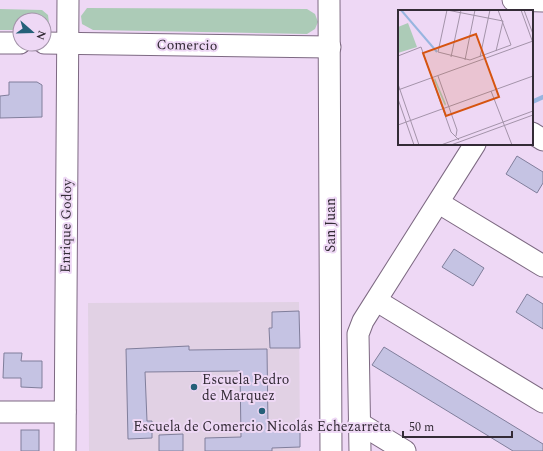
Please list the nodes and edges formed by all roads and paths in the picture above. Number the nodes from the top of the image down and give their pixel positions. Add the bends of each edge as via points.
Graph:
1 (68, 0) edge
2 (329, 0) edge
3 (514, 0) edge
4 (543, 1) edge
5 (0, 42) edge
6 (12, 43) edge
7 (52, 43) edge
8 (68, 44) junction
9 (330, 47) junction
10 (533, 134) edge
11 (543, 140) edge
12 (474, 145) edge
13 (439, 203) junction
14 (543, 266) edge
15 (377, 301) junction
16 (543, 402) edge
17 (0, 412) edge
18 (65, 412) junction
19 (359, 423) junction
20 (65, 451) edge
21 (331, 451) edge
22 (360, 451) edge
23 (405, 451) edge

1 - 8 street, Enrique Godoy
2 - 9 street, San Juan
3 - 4 street
5 - 6 street
7 - 8 street, Comercio
8 - 9 street, Comercio
8 - 18 street, Enrique Godoy
9 - 21 street, San Juan
10 - 11 street
12 - 13 street
13 - 14 street
13 - 15 street
15 - 16 street
15 - 19 street via 363,321 358,334
17 - 18 street
18 - 20 street, Enrique Godoy
19 - 22 street
19 - 23 street

